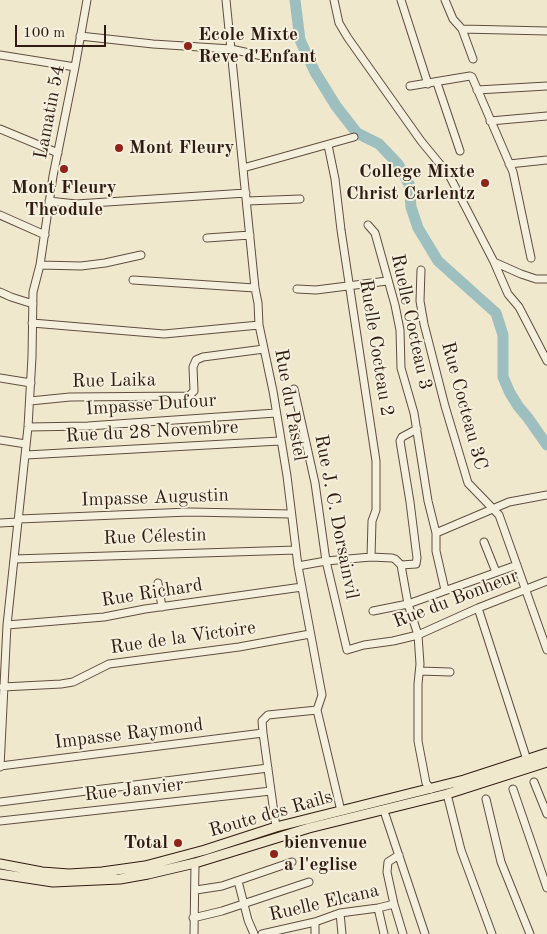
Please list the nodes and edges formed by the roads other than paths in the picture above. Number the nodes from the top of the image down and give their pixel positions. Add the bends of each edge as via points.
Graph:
1 (87, 0) edge
2 (226, 0) edge
3 (334, 0) edge
4 (401, 0) edge
5 (445, 0) edge
6 (462, 29) junction
7 (547, 31) edge
8 (80, 36) junction
9 (232, 49) junction
10 (0, 55) edge
11 (267, 57) dead end
12 (472, 59) dead end
13 (75, 67) junction
14 (437, 83) junction
15 (428, 84) junction
16 (410, 86) dead end
17 (547, 86) edge
18 (477, 90) junction
19 (547, 116) edge
20 (490, 120) junction
21 (0, 129) edge
22 (354, 137) dead end
23 (328, 144) junction
24 (460, 151) dead end
25 (58, 153) junction
26 (547, 160) edge
27 (510, 164) junction
28 (243, 168) junction
29 (246, 193) junction
30 (300, 199) dead end
31 (49, 201) junction
32 (246, 202) junction
33 (0, 215) edge
34 (368, 225) dead end
35 (250, 234) junction
36 (45, 235) junction
37 (207, 238) dead end
38 (141, 255) dead end
39 (531, 258) dead end
40 (494, 262) junction
41 (40, 265) junction
42 (421, 270) dead end
43 (547, 279) edge
44 (133, 280) dead end
45 (387, 281) junction
46 (350, 286) junction
47 (255, 288) junction
48 (297, 289) dead end
49 (0, 292) edge
50 (33, 304) junction
51 (32, 323) junction
52 (259, 324) junction
53 (264, 349) junction
54 (547, 362) edge
55 (0, 378) edge
56 (31, 383) junction
57 (294, 389) dead end
58 (30, 401) junction
59 (276, 413) junction
60 (28, 428) junction
61 (417, 428) junction
62 (0, 440) edge
63 (280, 441) junction
64 (26, 444) junction
65 (26, 455) junction
66 (547, 495) edge
67 (494, 508) junction
68 (291, 514) junction
69 (18, 521) junction
70 (0, 523) edge
71 (436, 533) junction
72 (484, 542) dead end
73 (296, 550) junction
74 (371, 557) junction
75 (14, 559) junction
76 (326, 560) junction
77 (401, 565) junction
78 (517, 565) junction
79 (298, 566) junction
80 (496, 572) junction
81 (547, 582) edge
82 (158, 583) dead end
83 (302, 587) junction
84 (445, 590) junction
85 (526, 590) junction
86 (408, 604) junction
87 (162, 607) junction
88 (478, 608) junction
89 (373, 611) dead end
90 (7, 625) junction
91 (310, 634) junction
92 (418, 635) junction
93 (347, 650) joint
94 (547, 650) edge
95 (420, 671) junction
96 (450, 672) dead end
97 (3, 687) junction
98 (317, 710) junction
99 (262, 733) junction
100 (547, 753) edge
101 (527, 760) junction
102 (547, 762) edge
103 (0, 766) edge
104 (268, 768) junction
105 (534, 782) dead end
106 (431, 789) junction
107 (513, 789) dead end
108 (271, 791) junction
109 (446, 794) junction
110 (486, 799) dead end
111 (0, 802) edge
112 (341, 811) junction
113 (384, 811) junction
114 (547, 814) edge
115 (0, 821) edge
116 (276, 827) junction
117 (399, 855) junction
118 (292, 862) dead end
119 (195, 863) junction
120 (0, 864) edge
121 (0, 874) edge
122 (238, 881) junction
123 (309, 882) dead end
124 (547, 885) edge
125 (196, 890) junction
126 (243, 902) junction
127 (394, 904) junction
128 (378, 908) junction
129 (340, 913) junction
130 (193, 918) junction
131 (315, 922) junction
132 (194, 934) edge
133 (254, 934) edge
134 (262, 934) edge
135 (315, 934) edge
136 (342, 934) edge
137 (384, 934) edge
138 (403, 934) edge
139 (425, 934) edge
140 (492, 934) edge
141 (530, 934) edge

1 - 8 street, Lamatin 54
2 - 9 street, Rue du Pastel
3 - 40 street via 339,23 348,38 449,175
4 - 15 street
5 - 6 street via 453,19
6 - 7 street
6 - 12 street
8 - 9 street
8 - 13 street, Lamatin 54
9 - 11 street
9 - 28 street, Rue du Pastel
10 - 13 street
13 - 25 street, Lamatin 54
14 - 15 street
14 - 18 street via 471,76
14 - 24 street
15 - 16 street
17 - 18 street
18 - 20 street
19 - 20 street
20 - 27 street
21 - 25 street
22 - 23 street
23 - 28 street
23 - 46 street, Ruelle Cocteau 2
25 - 31 street, Lamatin 54
26 - 27 street
27 - 39 street
28 - 29 street, Rue du Pastel
29 - 31 street via 76,204
29 - 32 street, Rue du Pastel
30 - 32 street
31 - 36 street, Lamatin 54
32 - 35 street, Rue du Pastel
33 - 36 street
34 - 45 street, Ruelle Cocteau 3 via 375,233
35 - 37 street
35 - 47 street, Rue du Pastel
36 - 41 street, Lamatin 54
38 - 41 street via 105,264
40 - 43 street via 536,279
40 - 54 street via 508,294 519,308
41 - 50 street, Lamatin 54
42 - 67 street, Rue Cocteau 3C via 420,301 424,324 468,483
44 - 47 street
45 - 46 street
45 - 61 street, Ruelle Cocteau 3 via 400,330 401,368
46 - 48 street
46 - 74 street, Ruelle Cocteau 2 via 376,461 376,510 372,521
47 - 52 street, Rue du Pastel
49 - 50 street
50 - 51 street, Lamatin 54
51 - 52 street via 164,334
51 - 56 street, Lamatin 54
52 - 53 street, Rue du Pastel
53 - 58 street, Rue Laika via 196,360 194,391 189,396 70,397
53 - 59 street, Rue du Pastel
55 - 56 street
56 - 58 street, Lamatin 54
57 - 76 street, Rue J. C. Dorsainvil via 315,483
58 - 60 street, Lamatin 54
59 - 60 street, Impasse Dufour
59 - 63 street, Rue du Pastel
60 - 64 street, Lamatin 54
61 - 71 street, Ruelle Cocteau 3
61 - 77 street via 400,441 417,558 416,564
62 - 64 street
63 - 65 street, Rue du 28 Novembre
63 - 68 street, Rue du Pastel
64 - 65 street, Lamatin 54
65 - 69 street, Lamatin 54
66 - 67 street
67 - 71 street
67 - 78 street, Rue Cocteau 3C
68 - 69 street, Impasse Augustin via 189,512
68 - 73 street, Rue du Pastel
69 - 70 street, Impasse Augustin
69 - 75 street, Lamatin 54
71 - 84 street, Ruelle Cocteau 3 via 436,551
72 - 80 street
73 - 75 street, Rue Célestin
73 - 79 street, Rue du Pastel
74 - 76 street
74 - 77 street via 392,558
75 - 90 street, Lamatin 54
76 - 79 street
76 - 93 street, Rue J. C. Dorsainvil
77 - 86 street
78 - 80 street
78 - 85 street, Rue Cocteau 3C
79 - 83 street, Rue du Pastel
80 - 84 street
81 - 85 street, Rue du Bonheur
82 - 87 street
83 - 87 street, Rue Richard
83 - 91 street, Rue du Pastel
84 - 86 street
85 - 88 street, Rue du Bonheur
85 - 94 street, Rue Cocteau 3C
86 - 89 street
86 - 92 street
87 - 90 street, Rue Richard via 104,617
88 - 92 street, Rue du Bonheur
88 - 101 street
90 - 97 street, Lamatin 54
91 - 97 street, Rue de la Victoire via 108,664 73,682
91 - 98 street, Rue du Pastel via 322,695
92 - 93 street, Rue du Bonheur
92 - 95 street
95 - 96 street
95 - 106 street via 418,741 426,783
97 - 103 street, Lamatin 54
98 - 99 street via 268,715 262,721
98 - 112 street, Rue du Pastel
99 - 103 street, Impasse Raymond
99 - 104 street
100 - 101 main road, Route des Rails
101 - 106 main road, Route des Rails
102 - 109 main road, Route des Rails
104 - 108 street
104 - 111 street
105 - 114 street
106 - 112 main road, Route des Rails
107 - 124 street
108 - 115 street, Rue Janvier
108 - 116 street
109 - 113 main road, Route des Rails
109 - 140 street via 461,850
110 - 141 street via 501,862
112 - 116 main road, Route des Rails
113 - 117 street
113 - 119 main road, Route des Rails via 310,828
116 - 120 main road, Route des Rails via 176,858 102,872 42,872
117 - 127 street via 387,866
117 - 139 street
118 - 122 street
119 - 121 main road, Route des Rails via 120,879 88,881 53,882
119 - 125 street
122 - 125 street
122 - 126 street
123 - 126 street
125 - 130 street
126 - 130 street
126 - 133 street
127 - 128 street, Ruelle Elcana
127 - 138 street
128 - 129 street, Ruelle Elcana
128 - 137 street
129 - 131 street, Ruelle Elcana
129 - 136 street
130 - 132 street
131 - 134 street, Ruelle Elcana
131 - 135 street

